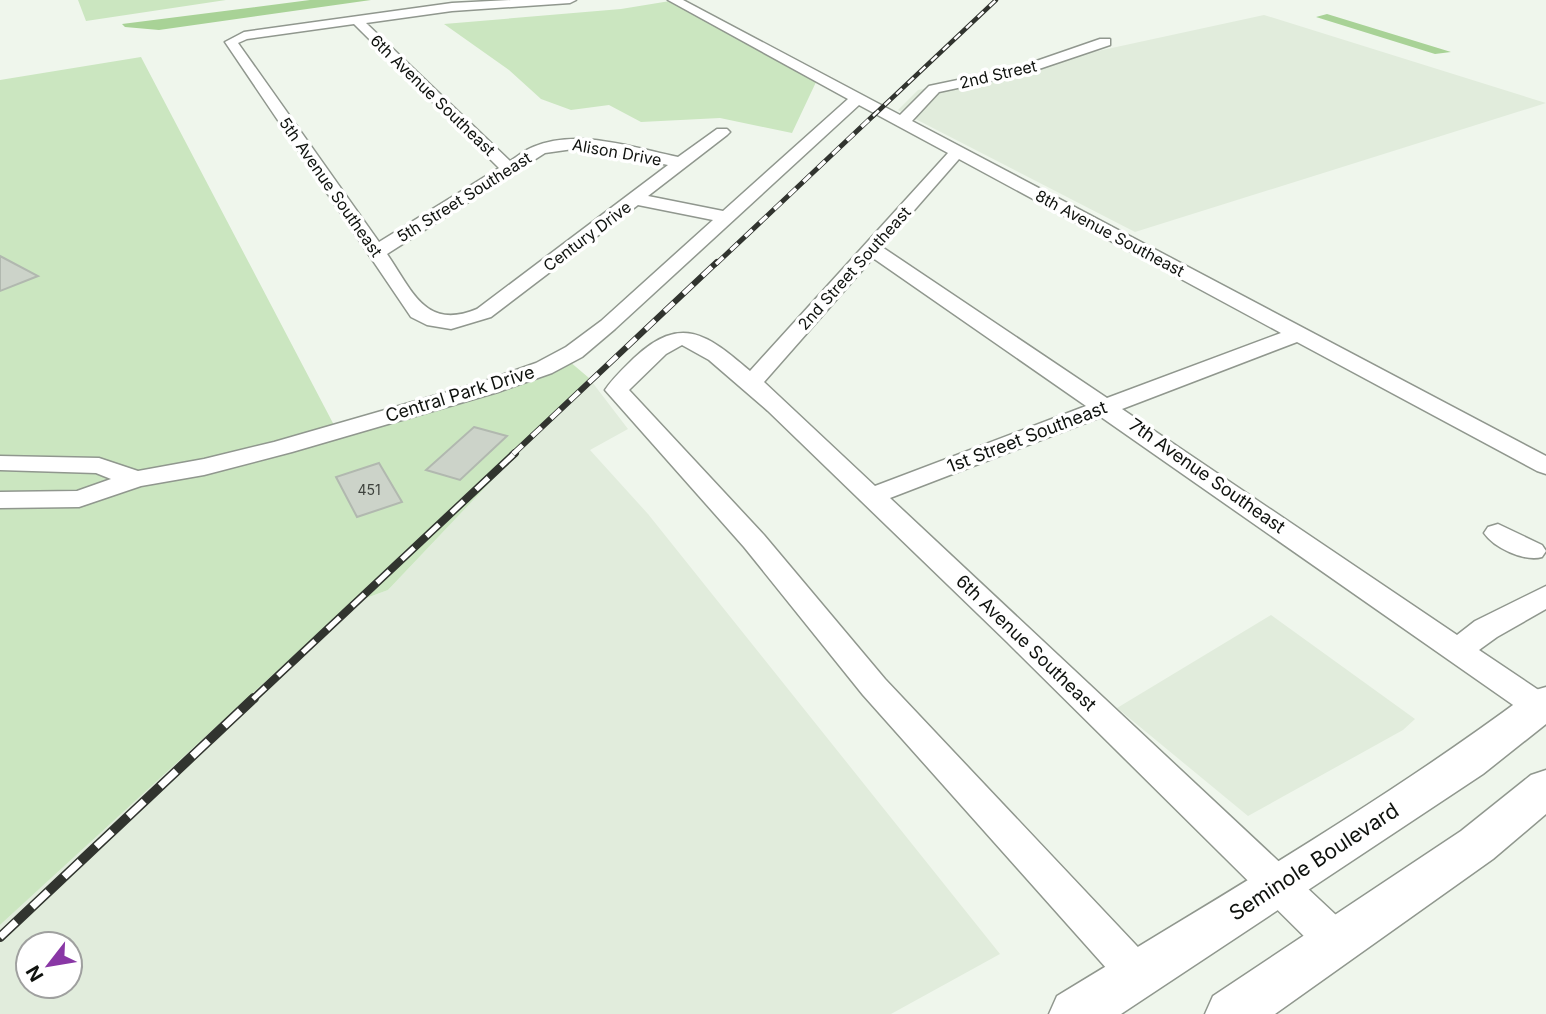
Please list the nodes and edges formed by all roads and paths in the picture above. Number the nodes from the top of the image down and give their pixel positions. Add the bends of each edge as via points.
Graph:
1 (570, 0) edge
2 (674, 0) edge
3 (356, 20) junction
4 (236, 39) joint
5 (1105, 42) dead end
6 (858, 98) junction
7 (902, 122) junction
8 (722, 132) dead end
9 (553, 145) joint
10 (957, 152) junction
11 (682, 163) junction
12 (509, 169) junction
13 (636, 199) junction
14 (726, 217) junction
15 (872, 248) junction
16 (376, 252) junction
17 (444, 324) joint
18 (1300, 333) junction
19 (750, 384) junction
20 (1106, 407) junction
21 (0, 463) edge
22 (1546, 466) edge
23 (136, 480) junction
24 (872, 496) junction
25 (0, 500) edge
26 (1498, 533) dead end
27 (1532, 551) dead end
28 (1546, 596) edge
29 (1458, 650) junction
30 (1543, 704) edge
31 (1546, 789) edge
32 (1278, 886) junction
33 (1337, 942) junction
34 (1138, 975) junction
35 (1075, 1014) edge
36 (1231, 1014) edge

1 - 3 street via 452,7
2 - 6 street, 8th Avenue Southeast
3 - 4 street
3 - 12 street, 6th Avenue Southeast
4 - 16 street, 5th Avenue Southeast via 231,42
5 - 7 street, 2nd Street via 1022,70 934,89
6 - 7 street, 8th Avenue Southeast
6 - 14 street, Central Park Drive
7 - 10 street, 8th Avenue Southeast
8 - 11 street, Century Drive
9 - 11 street, Alison Drive via 576,143
9 - 12 street, 5th Street Southeast
10 - 15 street, 2nd Street Southeast
10 - 18 street, 8th Avenue Southeast
11 - 13 street, Century Drive
12 - 16 street, 5th Street Southeast
13 - 14 street
13 - 17 street, Century Drive via 484,313
14 - 23 street, Central Park Drive via 608,325 544,368 283,447
15 - 19 street, 2nd Street Southeast
15 - 20 street, 7th Avenue Southeast
16 - 17 street, 5th Avenue Southeast via 418,313
18 - 20 street, 1st Street Southeast
18 - 22 street, 8th Avenue Southeast
19 - 24 street, 6th Avenue Southeast
19 - 34 street, 6th Avenue Southeast via 709,349 675,338 616,390 754,541 874,687
20 - 24 street, 1st Street Southeast
20 - 29 street, 7th Avenue Southeast
21 - 23 street via 99,466
23 - 25 street, Central Park Drive via 79,499
24 - 32 street, 6th Avenue Southeast
26 - 27 street
28 - 29 street
29 - 30 street, 7th Avenue Southeast
30 - 32 main road, Seminole Boulevard via 1468,762
31 - 33 main road via 1477,845
32 - 33 street, 6th Avenue Southeast
32 - 34 main road, Seminole Boulevard
33 - 36 main road
34 - 35 main road, Seminole Boulevard

